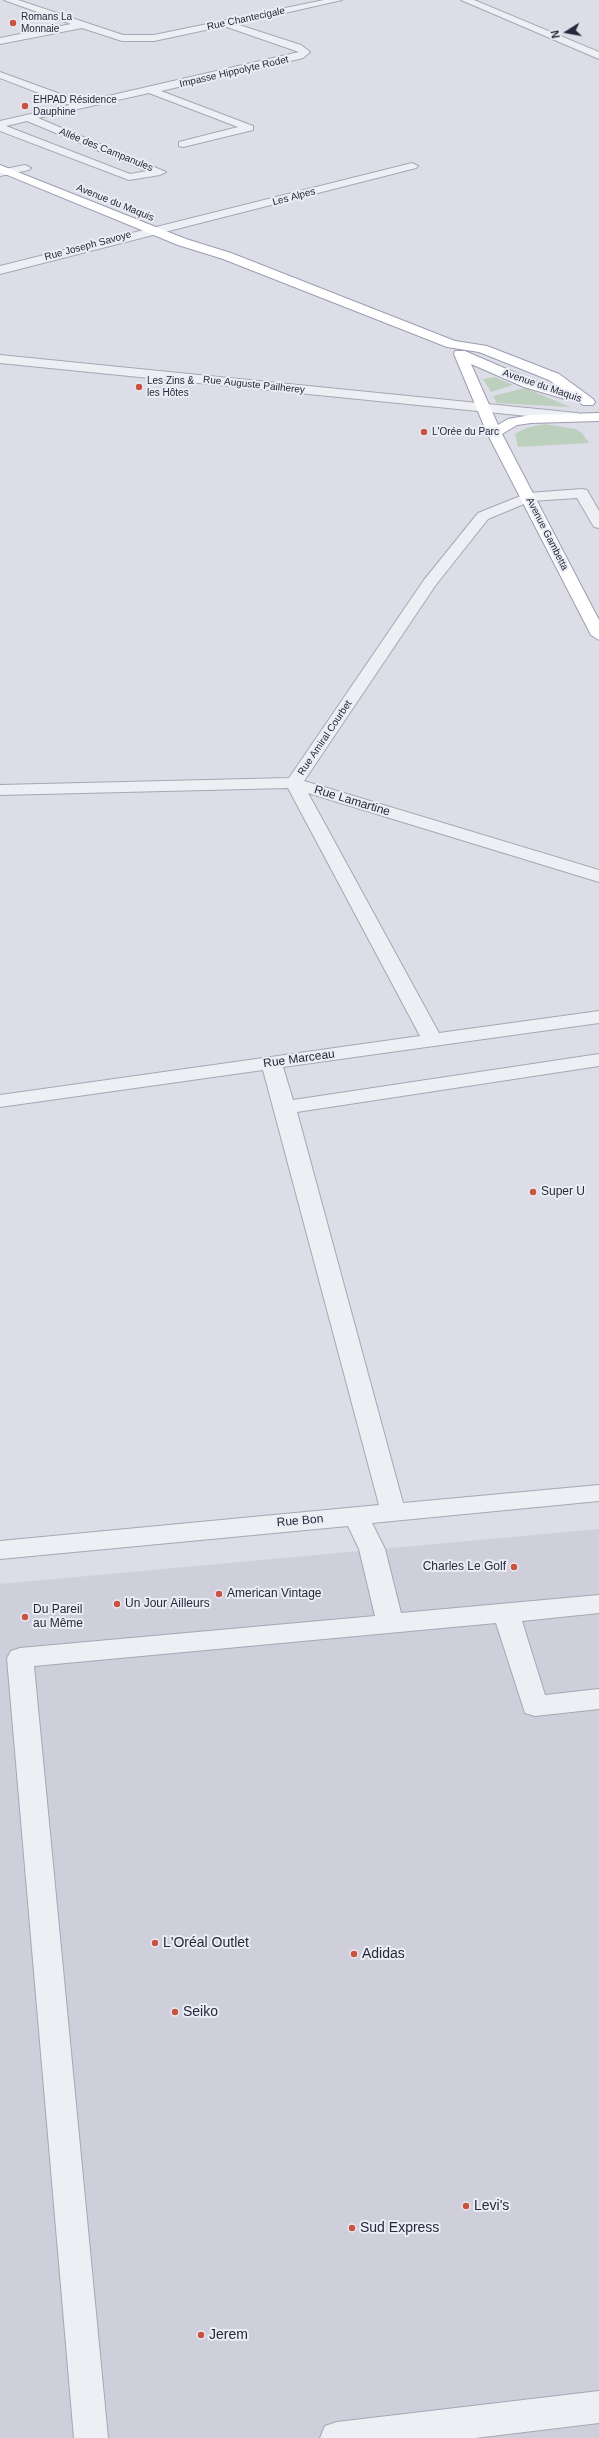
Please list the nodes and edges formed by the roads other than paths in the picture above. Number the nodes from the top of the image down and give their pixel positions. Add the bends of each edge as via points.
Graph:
1 (9, 0) edge
2 (337, 0) edge
3 (466, 0) edge
4 (81, 24) junction
5 (227, 24) junction
6 (0, 41) edge
7 (599, 56) edge
8 (0, 75) edge
9 (150, 90) junction
10 (80, 105) junction
11 (28, 118) junction
12 (0, 125) edge
13 (183, 144) dead end
14 (0, 158) edge
15 (412, 166) dead end
16 (25, 168) junction
17 (3, 171) edge
18 (176, 227) junction
19 (152, 230) junction
20 (227, 256) junction
21 (0, 270) edge
22 (452, 344) junction
23 (462, 357) junction
24 (0, 359) edge
25 (593, 404) edge
26 (484, 408) junction
27 (577, 417) junction
28 (599, 417) edge
29 (494, 433) junction
30 (528, 497) junction
31 (599, 524) edge
32 (595, 619) edge
33 (599, 635) edge
34 (294, 783) junction
35 (0, 790) edge
36 (599, 876) edge
37 (599, 1017) edge
38 (432, 1040) junction
39 (599, 1060) edge
40 (271, 1063) junction
41 (0, 1101) edge
42 (285, 1107) junction
43 (599, 1493) edge
44 (393, 1512) junction
45 (356, 1516) junction
46 (0, 1550) edge
47 (599, 1604) edge
48 (506, 1613) junction
49 (390, 1624) junction
50 (599, 1700) edge
51 (599, 2406) edge
52 (91, 2438) edge
53 (337, 2438) edge

1 - 4 street, Rue Chantecigale
2 - 5 street, Rue Chantecigale
3 - 7 street
4 - 5 street, Rue Chantecigale via 122,38 154,38
4 - 6 street
5 - 9 street, Impasse Hippolyte Rodet via 298,47 305,52 300,56
8 - 10 street
9 - 10 street, Impasse Hippolyte Rodet
9 - 13 street, Impasse Hippolyte Rodet via 249,128
10 - 11 street, Impasse Hippolyte Rodet
11 - 12 street, Impasse Hippolyte Rodet
11 - 12 street, Allée des Campanules via 160,172 129,177
14 - 16 main road, Avenue du Maquis
15 - 18 street, Les Alpes
16 - 17 street
16 - 18 main road, Avenue du Maquis
17 - 19 main road, Avenue du Maquis
18 - 19 street, Rue Joseph Savoye
18 - 20 main road, Avenue du Maquis via 201,237
19 - 20 main road, Avenue du Maquis
19 - 21 street, Rue Joseph Savoye
20 - 22 main road, Avenue du Maquis
22 - 23 main road
22 - 25 main road, Avenue du Maquis via 482,349 554,377
23 - 25 main road, Avenue du Maquis via 529,384
23 - 26 main road, Avenue Gambetta
24 - 26 street, Rue Auguste Pailherey
26 - 27 street
26 - 29 main road, Avenue Gambetta
27 - 28 main road
27 - 29 main road via 519,421
29 - 30 main road, Avenue Gambetta
30 - 31 street, Rue Amiral Courbet via 582,493
30 - 32 main road, Avenue Gambetta
30 - 34 street, Rue Amiral Courbet via 483,516 478,522 429,583
32 - 33 main road, Avenue Gambetta
34 - 35 street, Rue Lamartine
34 - 36 street, Rue Lamartine
34 - 38 street, Rue Amiral Courbet
37 - 38 street, Rue Marceau
38 - 40 street, Rue Marceau
39 - 42 street
40 - 41 street, Rue Marceau
40 - 42 street
42 - 44 street
43 - 44 street, Rue Bon
44 - 45 street, Rue Bon
45 - 46 street, Rue Bon
45 - 49 street via 372,1549
47 - 48 street
48 - 49 street
48 - 50 street via 535,1706
49 - 52 street via 20,1658
51 - 53 street

